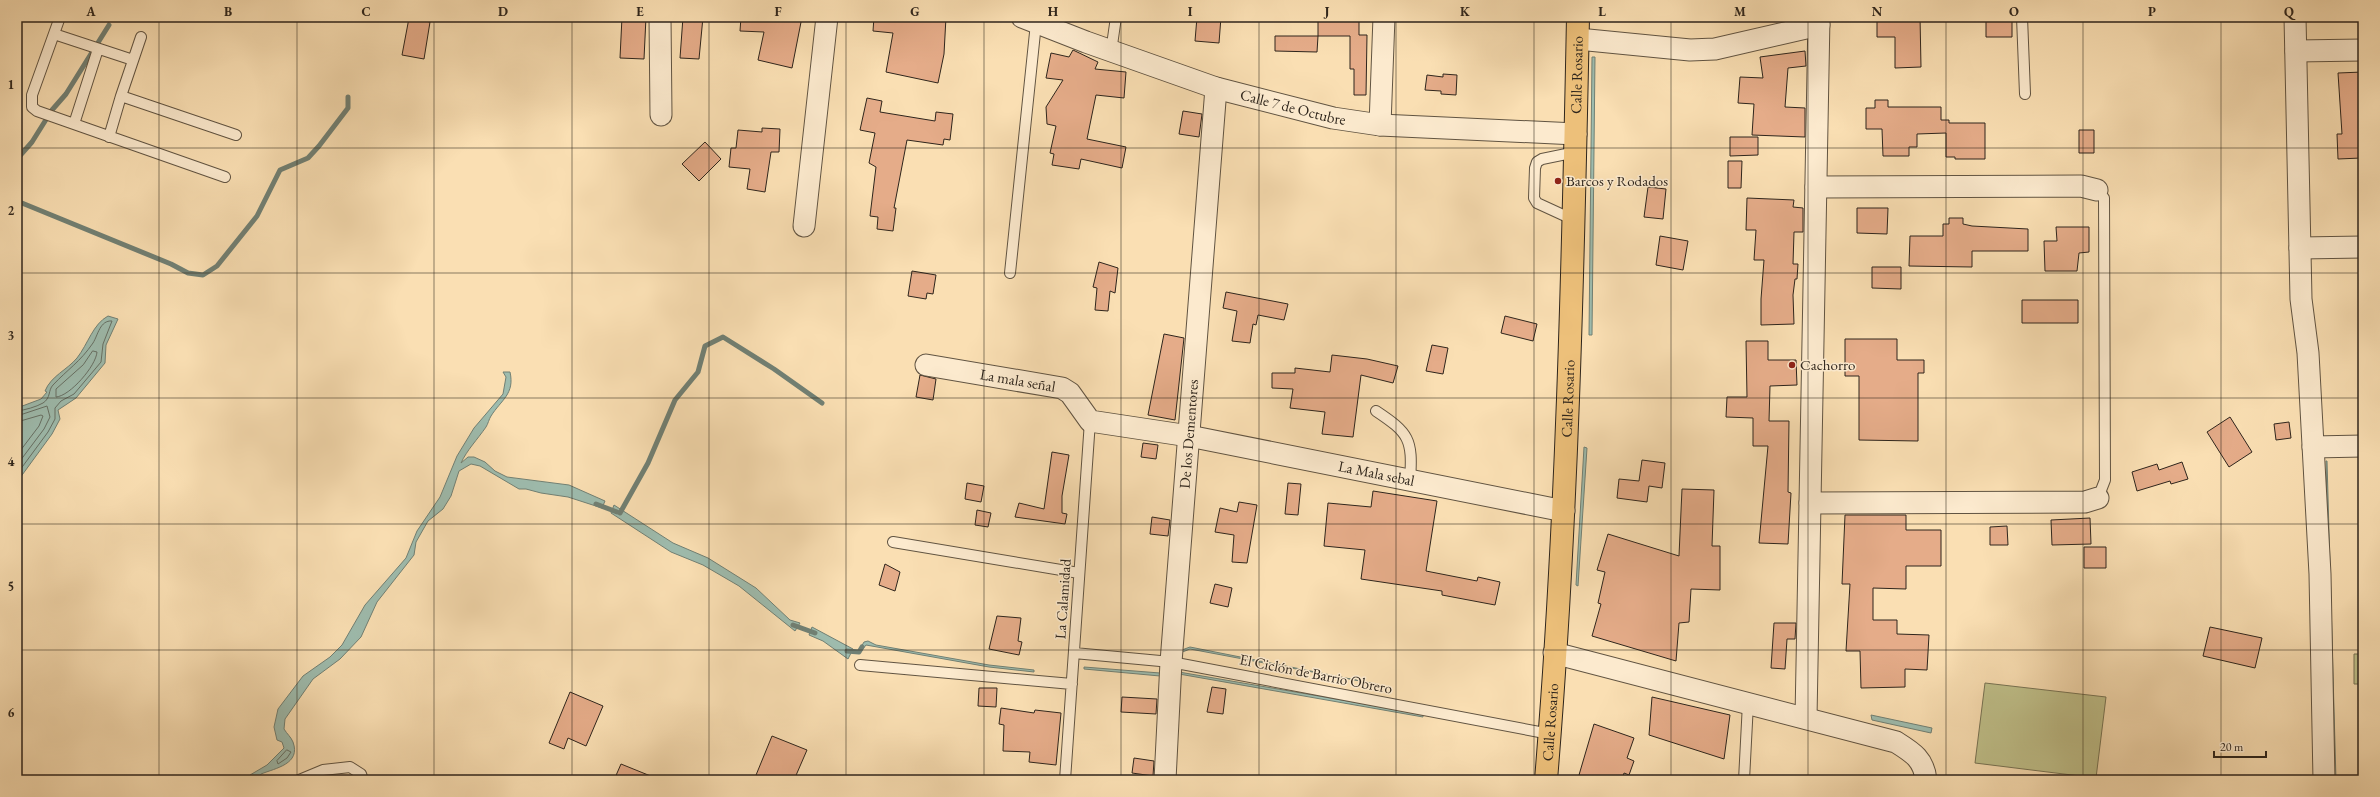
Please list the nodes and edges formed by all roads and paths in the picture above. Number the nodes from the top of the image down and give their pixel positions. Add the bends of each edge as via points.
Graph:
1 (60, 17) edge
2 (660, 17) edge
3 (827, 17) edge
4 (1116, 17) edge
5 (1384, 17) edge
6 (1578, 17) edge
7 (2022, 17) edge
8 (2295, 17) edge
9 (1029, 20) edge
10 (1819, 21) edge
11 (54, 34) junction
12 (141, 37) dead end
13 (1578, 39) junction
14 (98, 49) junction
15 (2363, 50) edge
16 (2296, 51) junction
17 (1111, 52) junction
18 (133, 60) junction
19 (1216, 88) junction
20 (2024, 94) dead end
21 (121, 96) junction
22 (661, 115) dead end
23 (74, 124) junction
24 (1380, 125) junction
25 (236, 135) dead end
26 (109, 137) junction
27 (1576, 143) junction
28 (224, 177) dead end
29 (1816, 187) junction
30 (2097, 190) joint
31 (1574, 220) junction
32 (804, 226) dead end
33 (2363, 247) edge
34 (2300, 248) junction
35 (1010, 273) dead end
36 (926, 365) dead end
37 (1376, 411) dead end
38 (1090, 421) junction
39 (1189, 436) junction
40 (2363, 446) edge
41 (2313, 447) junction
42 (1410, 480) junction
43 (2098, 498) joint
44 (1810, 503) junction
45 (1564, 511) junction
46 (893, 542) dead end
47 (1080, 573) junction
48 (1074, 653) junction
49 (1554, 654) junction
50 (1171, 662) junction
51 (860, 665) dead end
52 (1072, 684) junction
53 (1748, 704) junction
54 (1806, 718) junction
55 (1550, 734) junction
56 (299, 780) edge
57 (363, 780) edge
58 (1065, 780) edge
59 (1165, 780) edge
60 (1546, 780) edge
61 (1744, 780) edge
62 (1926, 780) edge
63 (2324, 780) edge

1 - 11 lane
2 - 22 street
3 - 32 street
4 - 17 lane
5 - 24 street
6 - 13 main road, Calle Rosario
7 - 20 lane
8 - 16 street
9 - 17 street, Calle 7 de Octubre
9 - 35 lane
10 - 13 street via 1715,49 1690,50
10 - 29 street
11 - 14 lane
11 - 23 lane via 32,95 32,107
12 - 18 lane
13 - 27 main road, Calle Rosario
14 - 18 lane
14 - 23 lane
15 - 16 street
16 - 34 street
17 - 19 street, Calle 7 de Octubre
18 - 21 lane
19 - 24 street, Calle 7 de Octubre via 1334,118
19 - 39 street, De los Dementores
21 - 25 lane
21 - 26 lane
23 - 26 lane
24 - 27 street, Calle 7 de Octubre
26 - 28 lane
27 - 31 main road, Calle Rosario
27 - 31 lane via 1537,162 1534,198 1542,207
29 - 30 street via 2081,186
29 - 44 street
30 - 43 lane via 2104,198 2105,275 2105,480
31 - 45 main road, Calle Rosario
33 - 34 street
34 - 41 street via 2301,299 2308,353
36 - 38 street, La mala señal via 1057,386 1070,393
37 - 42 lane via 1400,428 1407,438 1412,458
38 - 39 street
38 - 47 lane, La Calamidad
39 - 42 street, La Mala sebal
39 - 50 street, De los Dementores
40 - 41 street
41 - 63 street via 2320,574
42 - 45 street, La Mala sebal
43 - 44 street via 2085,502
44 - 54 street
45 - 49 main road, Calle Rosario
46 - 47 lane
47 - 48 lane, La Calamidad
48 - 50 lane, El Ciclón de Barrio Obrero
48 - 52 lane, La Calamidad
49 - 53 street
49 - 55 main road, Calle Rosario
50 - 55 lane, El Ciclón de Barrio Obrero
50 - 59 street, De los Dementores
51 - 52 lane
52 - 58 lane, La Calamidad
53 - 54 street
53 - 61 lane
54 - 62 street via 1896,742 1913,752 1922,762
55 - 60 main road, Calle Rosario
56 - 57 lane via 323,770 350,767 361,774

